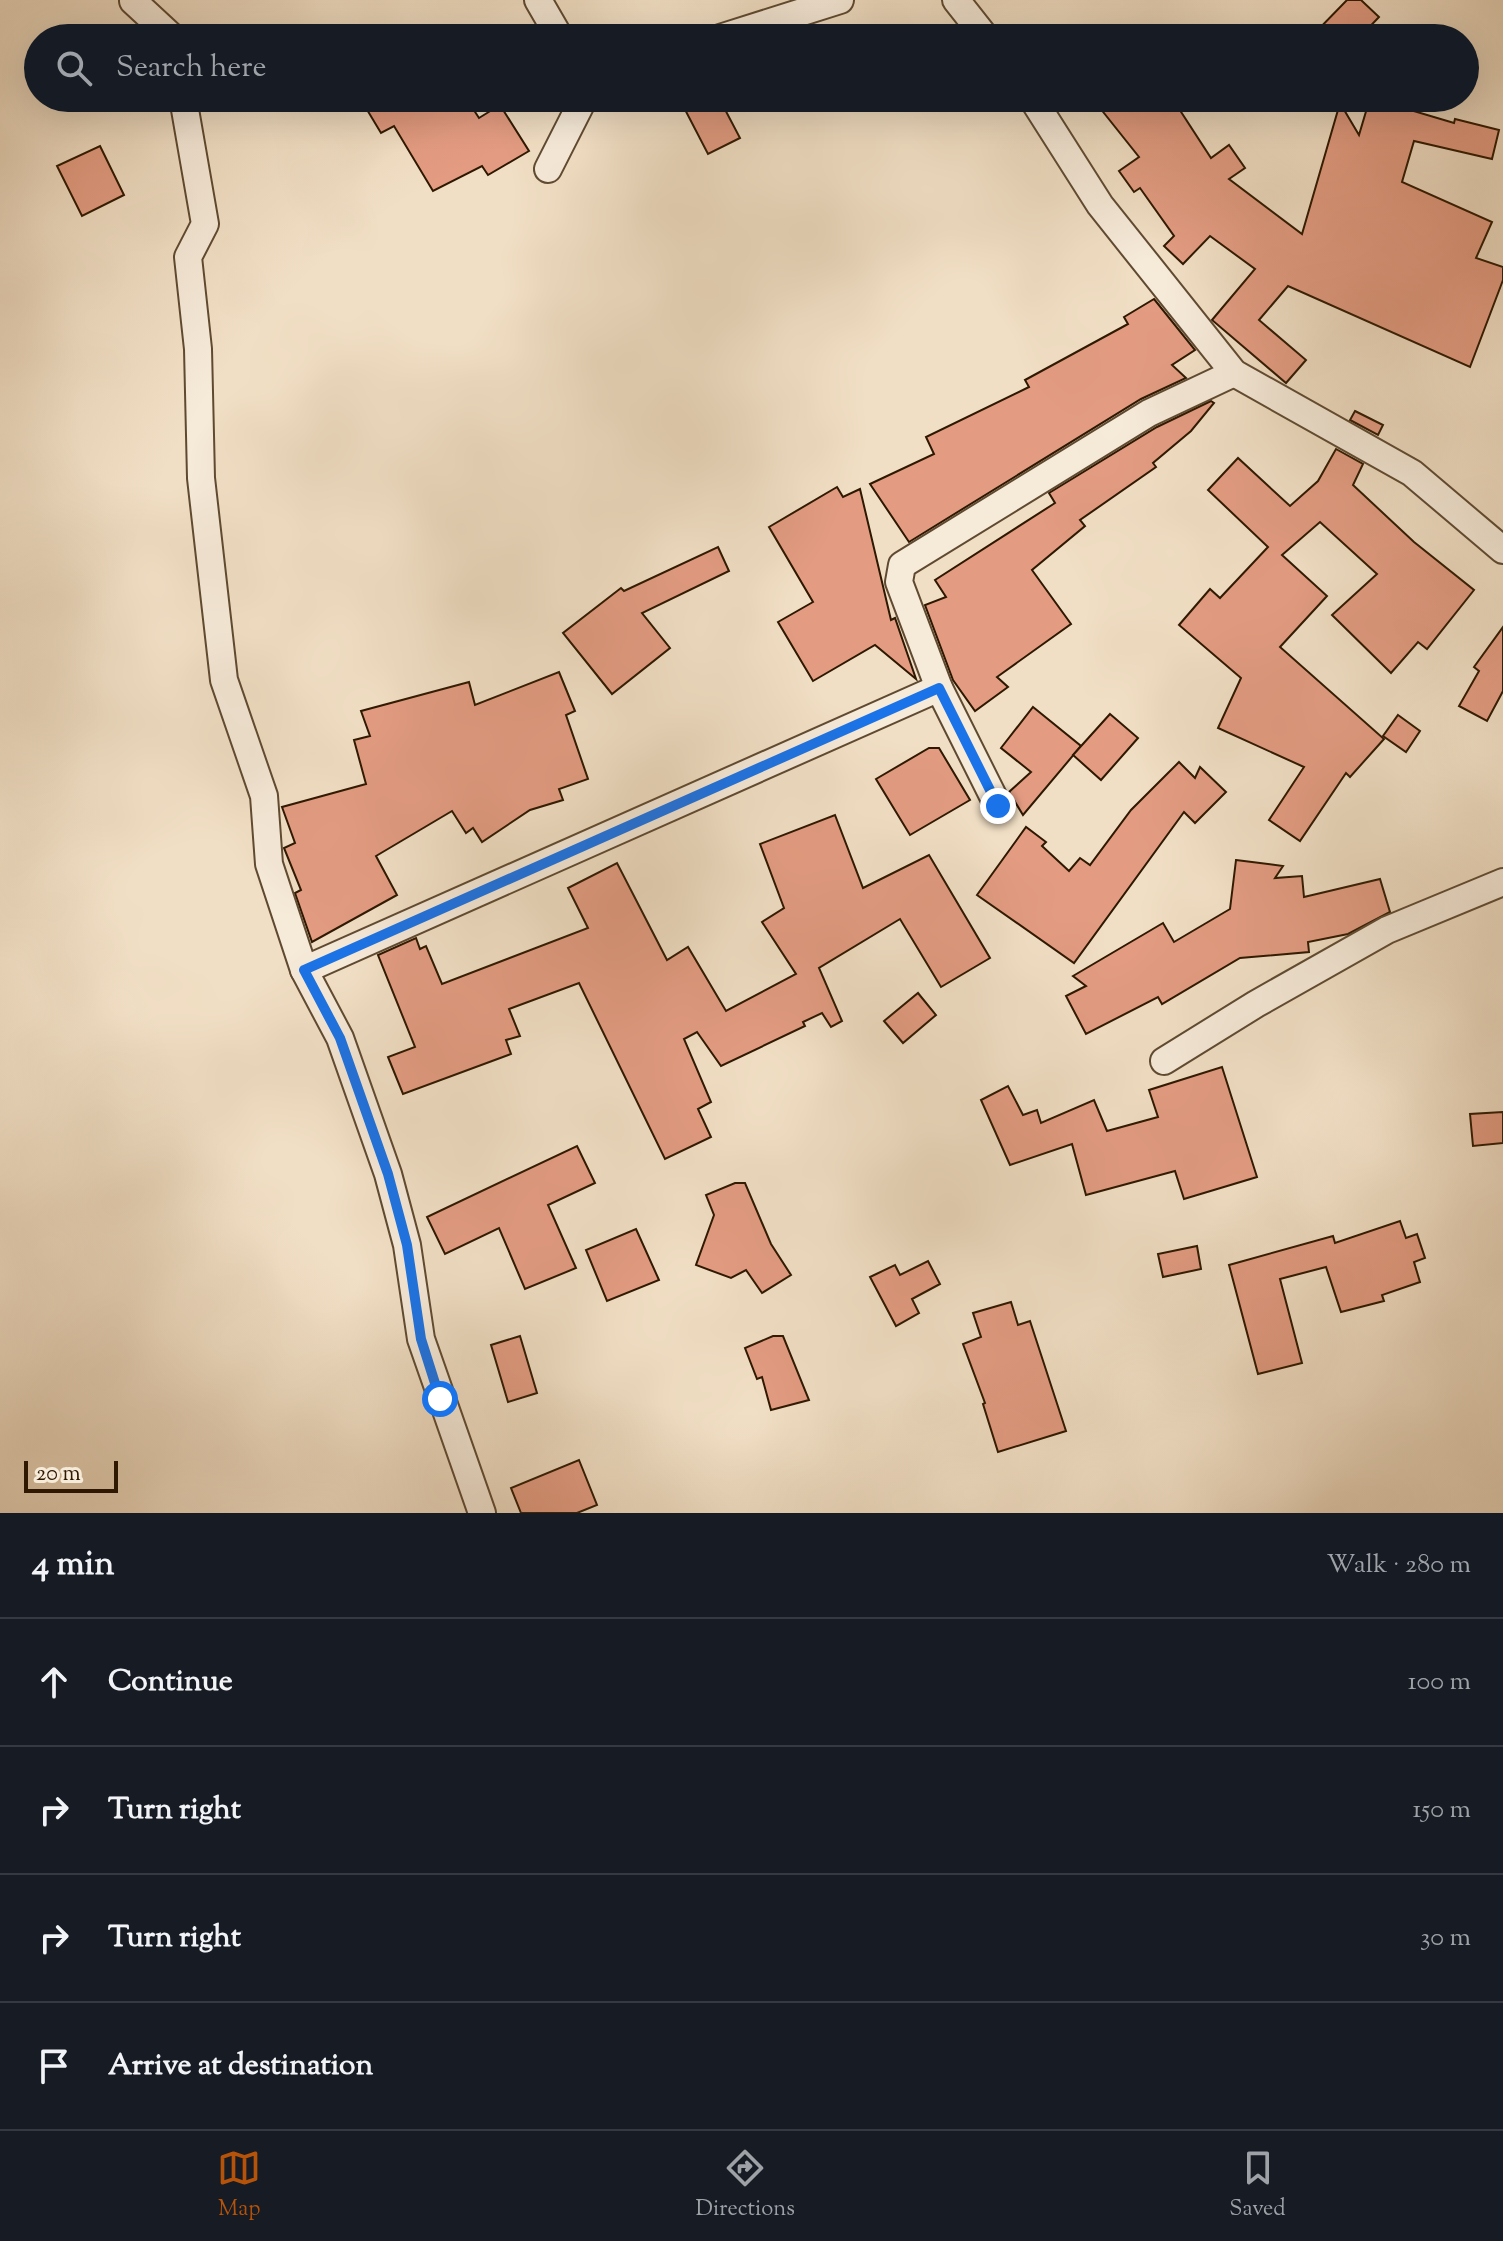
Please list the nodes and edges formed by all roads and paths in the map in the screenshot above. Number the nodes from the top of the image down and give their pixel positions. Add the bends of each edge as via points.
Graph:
1 (538, 0) edge
2 (840, 0) edge
3 (956, 0) edge
4 (133, 1) edge
5 (158, 24) edge
6 (552, 24) edge
7 (764, 24) edge
8 (975, 24) edge
9 (185, 112) edge
10 (577, 112) edge
11 (1041, 112) edge
12 (548, 169) dead end
13 (1234, 373) junction
14 (1503, 550) edge
15 (939, 688) junction
16 (998, 806) dead end
17 (1503, 882) edge
18 (304, 970) junction
19 (1164, 1061) dead end
20 (482, 1513) edge

1 - 6 street
2 - 7 street
3 - 8 street
4 - 5 street
9 - 18 street via 205,224 188,257 198,349 201,478 224,680 264,796 269,864
10 - 12 street
11 - 13 street via 1100,205
13 - 14 street via 1412,473
13 - 15 street via 1149,413 902,565 899,582
15 - 16 street
15 - 18 street
17 - 19 street via 1387,930
18 - 20 street via 340,1038 388,1174 407,1245 421,1339

